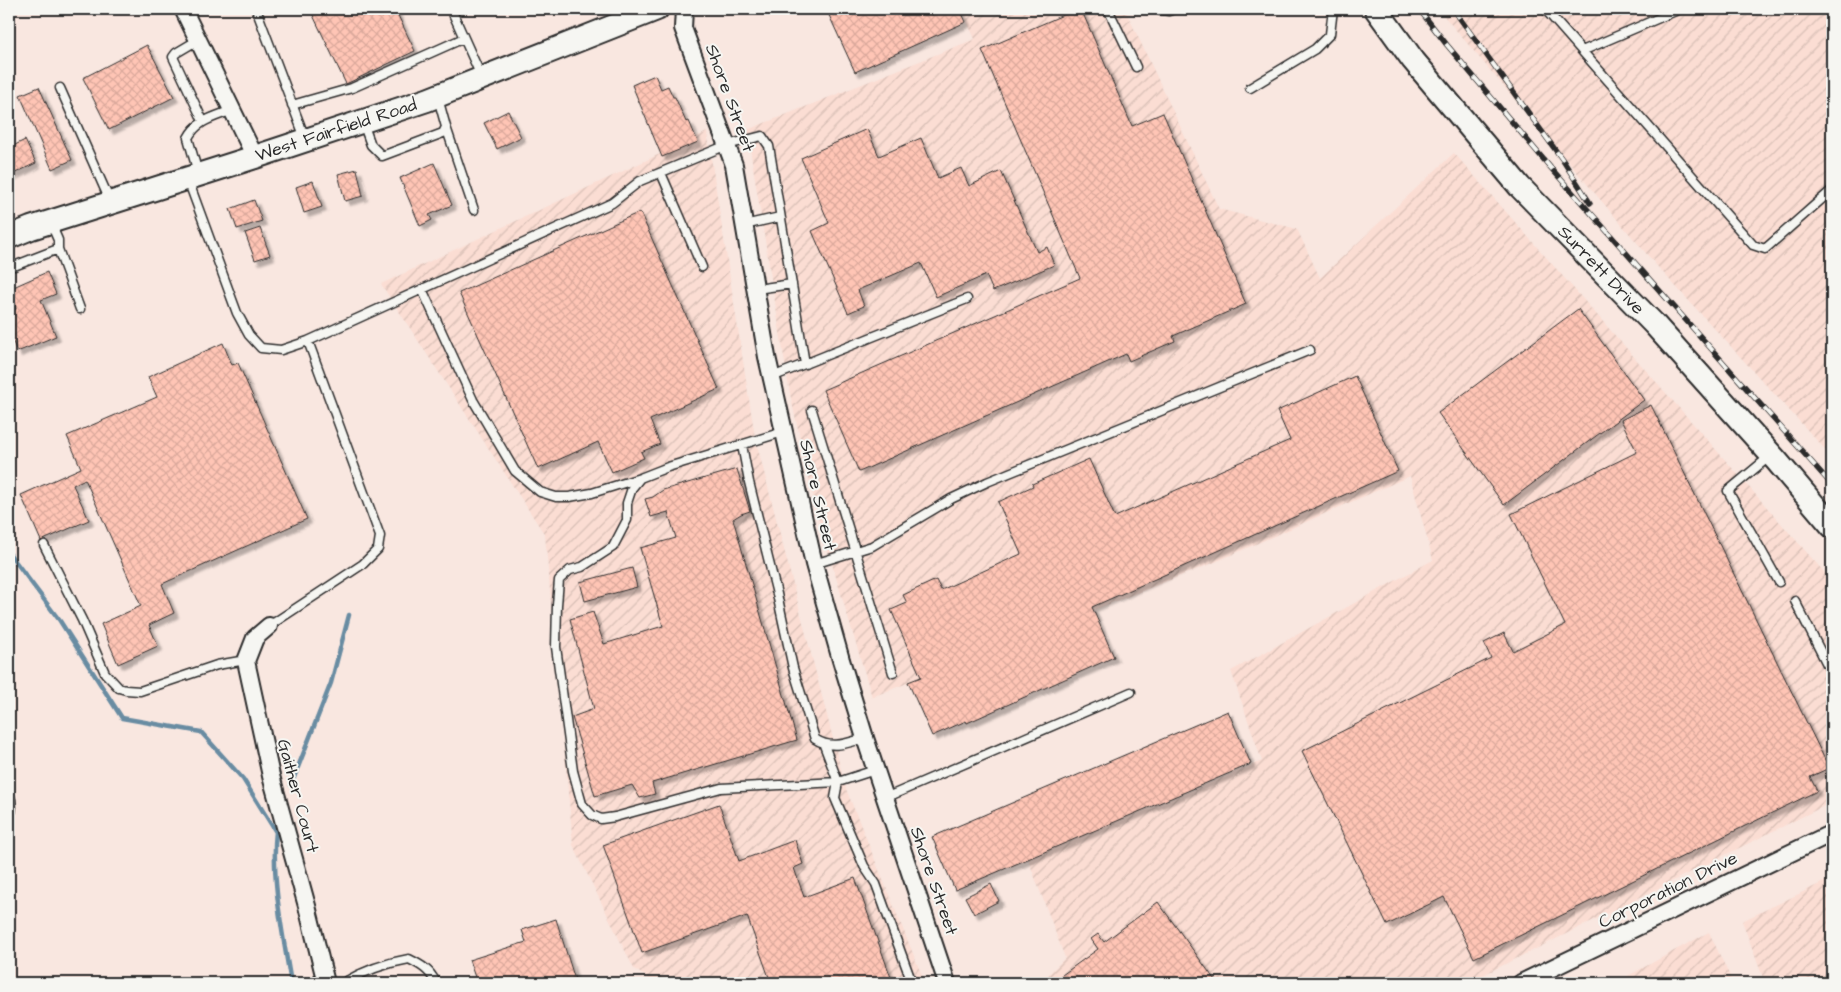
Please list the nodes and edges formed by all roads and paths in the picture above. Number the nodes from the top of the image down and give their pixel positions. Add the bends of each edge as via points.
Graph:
1 (183, 9) edge
2 (256, 9) edge
3 (451, 9) edge
4 (657, 9) edge
5 (684, 9) edge
6 (1108, 9) edge
7 (1153, 9) edge
8 (1174, 9) edge
9 (1333, 9) edge
10 (1376, 9) edge
11 (1545, 9) edge
12 (1680, 9) edge
13 (464, 38) junction
14 (198, 40) junction
15 (1582, 51) junction
16 (1136, 67) dead end
17 (482, 79) junction
18 (60, 88) dead end
19 (1250, 88) dead end
20 (438, 96) junction
21 (292, 106) junction
22 (232, 110) junction
23 (203, 121) junction
24 (362, 121) junction
25 (446, 127) junction
26 (306, 140) junction
27 (727, 145) junction
28 (255, 157) junction
29 (661, 173) junction
30 (193, 177) junction
31 (1832, 190) edge
32 (110, 202) junction
33 (474, 210) dead end
34 (780, 217) junction
35 (50, 222) junction
36 (744, 224) junction
37 (9, 237) edge
38 (58, 249) junction
39 (9, 264) edge
40 (702, 267) dead end
41 (792, 284) junction
42 (422, 289) junction
43 (756, 289) junction
44 (967, 298) dead end
45 (80, 309) dead end
46 (308, 341) junction
47 (1310, 350) dead end
48 (805, 364) junction
49 (772, 377) junction
50 (812, 410) dead end
51 (784, 432) junction
52 (742, 445) junction
53 (1772, 455) junction
54 (640, 478) junction
55 (1832, 526) edge
56 (44, 546) dead end
57 (856, 551) junction
58 (814, 564) junction
59 (1779, 582) dead end
60 (1794, 601) dead end
61 (269, 626) joint
62 (246, 660) junction
63 (893, 673) dead end
64 (1832, 674) edge
65 (1131, 692) dead end
66 (865, 738) junction
67 (824, 745) junction
68 (875, 770) junction
69 (838, 782) junction
70 (9, 793) edge
71 (885, 798) junction
72 (9, 817) edge
73 (1832, 833) edge
74 (326, 983) edge
75 (343, 983) edge
76 (436, 983) edge
77 (912, 983) edge
78 (947, 983) edge
79 (1520, 983) edge

1 - 14 street
2 - 21 lane
3 - 13 lane
4 - 17 main road, West Fairfield Road
5 - 27 street, Shore Street via 683,28
6 - 16 lane
7 - 8 lane
9 - 19 lane via 1330,34 1315,49
10 - 53 main road, Surrett Drive via 1414,60 1520,187 1654,324
11 - 15 lane
12 - 15 lane
13 - 17 lane
13 - 21 lane via 352,88
14 - 22 street
14 - 23 lane via 173,57
15 - 31 lane via 1753,245 1765,249
17 - 20 main road, West Fairfield Road
18 - 32 lane
20 - 24 main road, West Fairfield Road
20 - 25 lane
21 - 26 lane
22 - 23 lane
22 - 28 street
23 - 30 lane via 188,138
24 - 25 lane via 371,146 382,156 443,133
24 - 26 main road, West Fairfield Road
25 - 33 lane
26 - 28 main road, West Fairfield Road
27 - 29 lane
27 - 34 lane via 762,136 769,146
27 - 36 street, Shore Street via 734,165
28 - 30 main road, West Fairfield Road
29 - 40 lane
29 - 42 lane via 640,181 612,203
30 - 32 main road, West Fairfield Road
30 - 46 lane via 237,313 249,335 261,348 281,350
32 - 35 main road, West Fairfield Road
34 - 36 lane
34 - 41 lane
35 - 37 main road, West Fairfield Road
35 - 38 lane via 58,240
36 - 43 street, Shore Street
38 - 39 lane via 14,266
38 - 45 lane
41 - 43 lane
41 - 48 lane
42 - 46 lane
42 - 54 lane via 473,400 514,472 540,492 556,497 592,493
43 - 49 street, Shore Street
44 - 48 lane
46 - 61 lane via 380,536 378,549 364,564
47 - 57 lane via 987,482 951,499 872,546
48 - 49 lane
49 - 51 street, Shore Street
50 - 57 lane
51 - 52 lane
51 - 58 street, Shore Street
52 - 54 lane
52 - 67 lane via 793,668 815,739
53 - 55 main road, Surrett Drive
53 - 59 lane via 1728,491
54 - 69 lane via 626,503 627,520 613,547 582,567 570,570 559,580 556,647 573,771 582,804 601,819 722,788
56 - 62 lane via 105,673 120,688 140,691 217,665
57 - 58 lane
57 - 63 lane
58 - 66 street, Shore Street
60 - 64 lane
61 - 62 street via 255,638
62 - 74 street, Gaither Court via 270,776 308,906
65 - 71 lane
66 - 67 lane
66 - 68 street, Shore Street
67 - 69 lane
68 - 69 lane
68 - 71 street, Shore Street
69 - 77 lane via 835,798 864,866 876,884
70 - 72 lane
71 - 78 street, Shore Street
73 - 79 street, Corporation Drive
75 - 76 lane via 378,966 409,959 424,967

